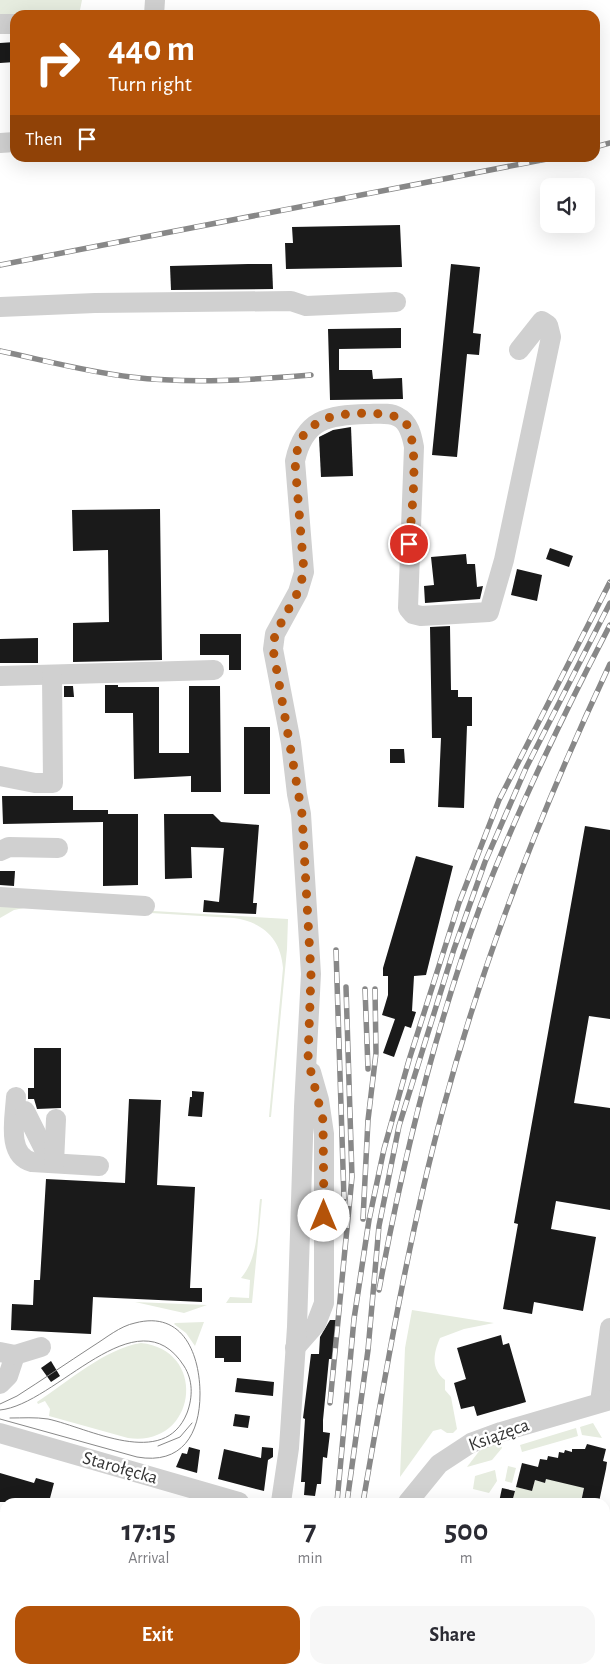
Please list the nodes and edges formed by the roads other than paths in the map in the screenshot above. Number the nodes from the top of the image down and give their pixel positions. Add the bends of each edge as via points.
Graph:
1 (396, 302) dead end
2 (0, 307) edge
3 (519, 350) dead end
4 (214, 670) dead end
5 (52, 675) junction
6 (0, 676) edge
7 (0, 776) edge
8 (58, 848) dead end
9 (0, 851) edge
10 (0, 897) edge
11 (145, 906) dead end
12 (308, 1060) junction
13 (20, 1104) dead end
14 (56, 1119) dead end
15 (52, 1163) junction
16 (99, 1166) dead end
17 (610, 1328) edge
18 (41, 1347) dead end
19 (295, 1348) junction
20 (7, 1353) edge
21 (0, 1384) edge
22 (605, 1401) edge
23 (0, 1433) edge
24 (225, 1498) edge
25 (282, 1498) edge
26 (411, 1498) edge

1 - 2 street via 306,306 292,301
3 - 12 street via 542,321 548,325 551,338 490,612 421,616 408,608 414,447 405,422 388,414 328,418 307,431 298,446 295,462 304,572 298,592 275,634 273,649 302,814 311,974
4 - 5 street
5 - 6 street
5 - 7 street via 53,783
8 - 9 street via 9,847
10 - 11 street
12 - 19 street
12 - 19 street via 323,1120 324,1295 316,1324
13 - 15 street
14 - 15 street
15 - 16 street
17 - 22 street
18 - 20 street
19 - 25 street via 289,1448
20 - 21 street via 8,1376
22 - 26 street, Książęca via 471,1443 439,1464
23 - 24 street, Starołęcka

